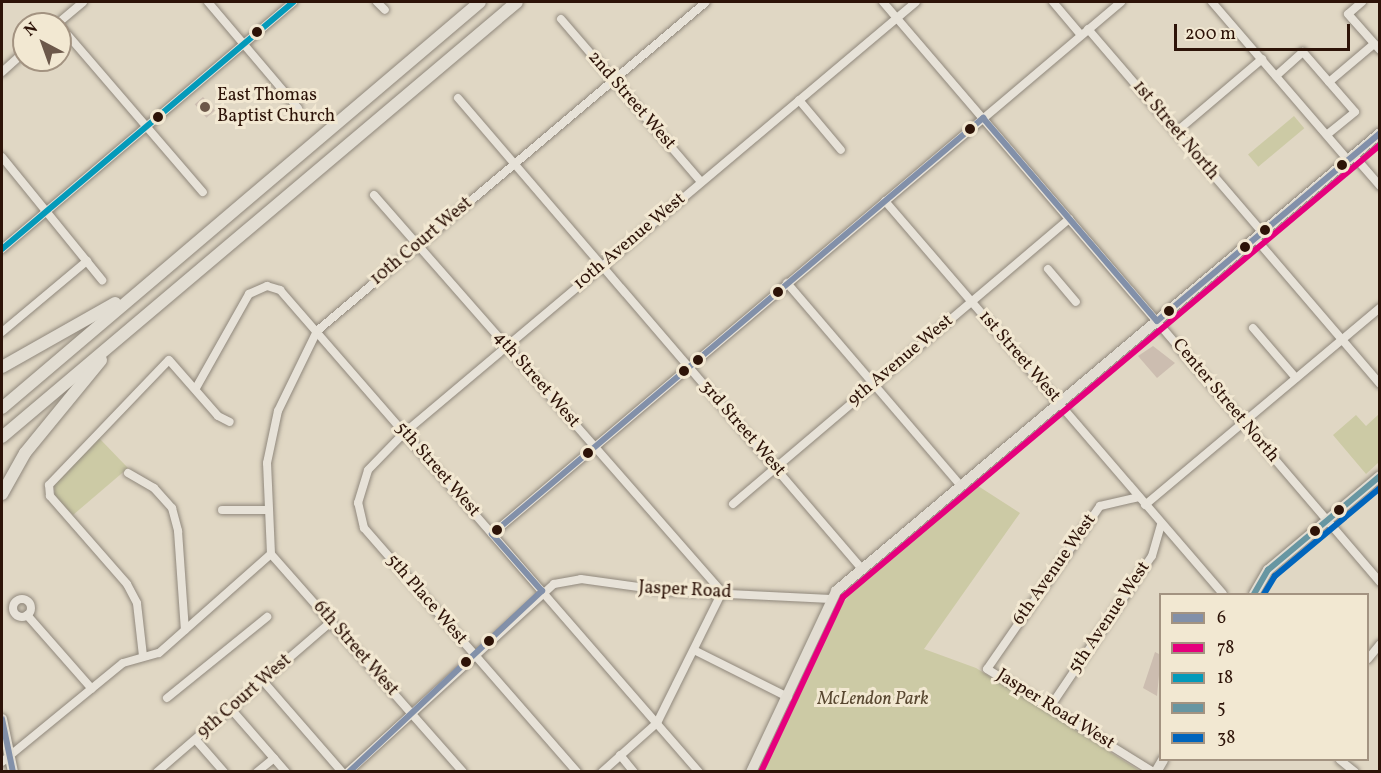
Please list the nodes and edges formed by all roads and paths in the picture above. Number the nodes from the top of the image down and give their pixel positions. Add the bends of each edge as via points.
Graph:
1 (83, 2) edge
2 (208, 2) edge
3 (293, 2) edge
4 (377, 2) edge
5 (480, 2) edge
6 (517, 2) edge
7 (706, 2) edge
8 (883, 2) edge
9 (916, 2) edge
10 (1053, 2) edge
11 (1121, 2) edge
12 (1212, 2) edge
13 (1362, 2) edge
14 (384, 10) dead end
15 (72, 12) edge
16 (897, 18) junction
17 (561, 20) dead end
18 (1085, 32) junction
19 (72, 40) edge
20 (244, 44) junction
21 (1377, 47) edge
22 (1262, 59) junction
23 (1276, 76) junction
24 (613, 80) junction
25 (1329, 82) junction
26 (458, 98) dead end
27 (798, 100) junction
28 (298, 108) dead end
29 (983, 118) junction
30 (146, 126) junction
31 (1176, 132) junction
32 (1380, 133) edge
33 (1327, 135) junction
34 (841, 150) dead end
35 (1351, 157) junction
36 (2, 158) edge
37 (514, 163) junction
38 (701, 182) junction
39 (1380, 186) edge
40 (203, 192) dead end
41 (374, 195) dead end
42 (885, 201) junction
43 (46, 212) junction
44 (1069, 219) junction
45 (1259, 235) junction
46 (418, 246) junction
47 (2, 249) edge
48 (87, 261) junction
49 (602, 266) junction
50 (1048, 269) dead end
51 (159, 274) junction
52 (102, 280) dead end
53 (788, 283) junction
54 (971, 301) junction
55 (1076, 302) dead end
56 (1380, 308) edge
57 (1157, 321) junction
58 (1253, 328) dead end
59 (317, 331) junction
60 (2, 332) edge
61 (120, 336) junction
62 (1342, 340) junction
63 (506, 346) junction
64 (2, 367) edge
65 (689, 367) junction
66 (1296, 378) junction
67 (874, 384) junction
68 (1380, 384) edge
69 (196, 388) junction
70 (1059, 403) junction
71 (2, 408) edge
72 (230, 422) dead end
73 (1243, 423) junction
74 (404, 433) junction
75 (2, 437) edge
76 (594, 447) junction
77 (775, 468) junction
78 (368, 470) joint
79 (128, 473) dead end
80 (1380, 476) edge
81 (961, 486) junction
82 (2, 494) edge
83 (1139, 497) junction
84 (734, 504) dead end
85 (1145, 505) junction
86 (222, 510) dead end
87 (267, 510) junction
88 (1327, 520) junction
89 (1161, 524) junction
90 (492, 534) junction
91 (271, 554) junction
92 (862, 569) junction
93 (1380, 582) edge
94 (542, 591) junction
95 (722, 592) junction
96 (1222, 593) edge
97 (1255, 593) edge
98 (831, 599) junction
99 (27, 615) dead end
100 (267, 617) dead end
101 (331, 622) junction
102 (185, 630) junction
103 (1380, 644) edge
104 (694, 650) junction
105 (143, 656) junction
106 (475, 656) junction
107 (1369, 658) edge
108 (987, 669) joint
109 (263, 681) junction
110 (92, 689) junction
111 (788, 697) junction
112 (167, 698) dead end
113 (1050, 707) junction
114 (231, 709) junction
115 (412, 714) junction
116 (2, 719) edge
117 (657, 723) junction
118 (196, 740) junction
119 (620, 755) junction
120 (274, 758) junction
121 (5, 760) edge
122 (1342, 761) edge
123 (14, 771) edge
124 (157, 771) edge
125 (224, 771) edge
126 (257, 771) edge
127 (286, 771) edge
128 (342, 771) edge
129 (348, 771) edge
130 (463, 771) edge
131 (577, 771) edge
132 (602, 771) edge
133 (634, 771) edge
134 (699, 771) edge
135 (751, 771) edge
136 (1155, 771) edge
137 (1355, 771) edge

1 - 15 street
2 - 20 street
3 - 20 street
4 - 14 street
5 - 51 highway
6 - 61 highway
7 - 24 street, 10th Court West
8 - 16 street, Center Street North
9 - 16 street, 10th Avenue West
10 - 18 street, 1st Street North
11 - 18 street
12 - 22 street
13 - 21 street via 1348,14
16 - 27 street, 10th Avenue West
16 - 29 street, Center Street North
17 - 24 street, 2nd Street West
18 - 29 street
18 - 31 street, 1st Street North
19 - 30 street
20 - 28 street
20 - 30 street
21 - 25 street
22 - 23 street
22 - 31 street
23 - 25 street via 1303,52
23 - 33 street
24 - 37 street, 10th Court West
24 - 38 street, 2nd Street West
25 - 33 street via 1355,112
26 - 37 street, 3rd Street West
27 - 34 street
27 - 38 street, 10th Avenue West
29 - 42 street
29 - 44 street, Center Street North
30 - 40 street
30 - 43 street
31 - 45 street, 1st Street North
32 - 35 main road
33 - 35 street
35 - 39 street
35 - 45 main road
36 - 43 street
37 - 46 street, 10th Court West
37 - 49 street, 3rd Street West
38 - 49 street, 10th Avenue West
41 - 46 street, 4th Street West
42 - 53 street
42 - 54 street, 1st Street West
43 - 47 street
43 - 48 street
44 - 54 street, 9th Avenue West
44 - 57 street, Center Street North
45 - 57 main road
45 - 62 street, 1st Street North
46 - 59 street, 10th Court West
46 - 63 street, 4th Street West
48 - 52 street
48 - 60 street
49 - 63 street, 10th Avenue West
49 - 65 street, 3rd Street West
50 - 55 street
51 - 64 highway
51 - 71 highway
53 - 65 street
53 - 67 street
54 - 67 street, 9th Avenue West
54 - 70 street, 1st Street West
56 - 62 street
57 - 70 main road
57 - 73 street, Center Street North
58 - 66 street
59 - 69 street, 5th Street West via 280,290 254,290
59 - 74 street, 5th Street West
59 - 87 street, 10th Court West via 295,370 271,436
61 - 75 highway
61 - 82 highway via 25,453
62 - 66 street
62 - 68 street, 1st Street North
63 - 74 street, 10th Avenue West
63 - 76 street, 4th Street West
65 - 76 street
65 - 77 street, 3rd Street West
66 - 73 street
67 - 77 street, 9th Avenue West
67 - 81 street
69 - 72 street via 218,416
69 - 105 street via 169,360 49,485 50,496 137,603
70 - 81 main road
70 - 83 street, 1st Street West
73 - 85 street
73 - 88 street, Center Street North
74 - 78 street, 10th Avenue West
74 - 90 street, 5th Street West
76 - 90 street
76 - 95 street, 4th Street West
77 - 84 street, 9th Avenue West
77 - 92 street, 3rd Street West
78 - 106 street, 5th Place West via 358,503 364,528
79 - 102 street via 154,488 172,508 178,531
80 - 88 main road
81 - 92 main road
83 - 85 street, 1st Street West
83 - 108 street, 6th Avenue West via 1100,506
85 - 89 street, 1st Street West
86 - 87 street
87 - 91 street, 10th Court West
88 - 93 street, Center Street North
88 - 97 main road via 1268,570
89 - 96 street, 1st Street West
89 - 113 street, 5th Avenue West via 1152,556
90 - 94 street, 5th Street West
91 - 101 street, 6th Street West
91 - 102 street
92 - 98 main road
94 - 95 street, Jasper Road via 581,579
94 - 106 street
94 - 117 street, 5th Street West
95 - 98 street, Jasper Road
95 - 104 street
98 - 111 main road
99 - 110 street
100 - 112 street
101 - 109 street, 9th Court West
101 - 115 street, 6th Street West
102 - 105 street via 159,653
103 - 107 street
104 - 111 street
104 - 117 street
105 - 110 street via 123,663
106 - 115 street
106 - 131 street, 5th Place West
108 - 113 street, Jasper Road West
109 - 114 street, 9th Court West
109 - 128 street
110 - 121 street
111 - 135 main road
113 - 136 street, Jasper Road West
114 - 118 street, 9th Court West
114 - 120 street
115 - 129 street
115 - 130 street, 6th Street West
116 - 121 main road
117 - 119 street
117 - 134 street, 5th Street West
118 - 124 street, 9th Court West
118 - 125 street
119 - 132 street
119 - 133 street
120 - 126 street
120 - 127 street
121 - 123 main road
122 - 137 street

